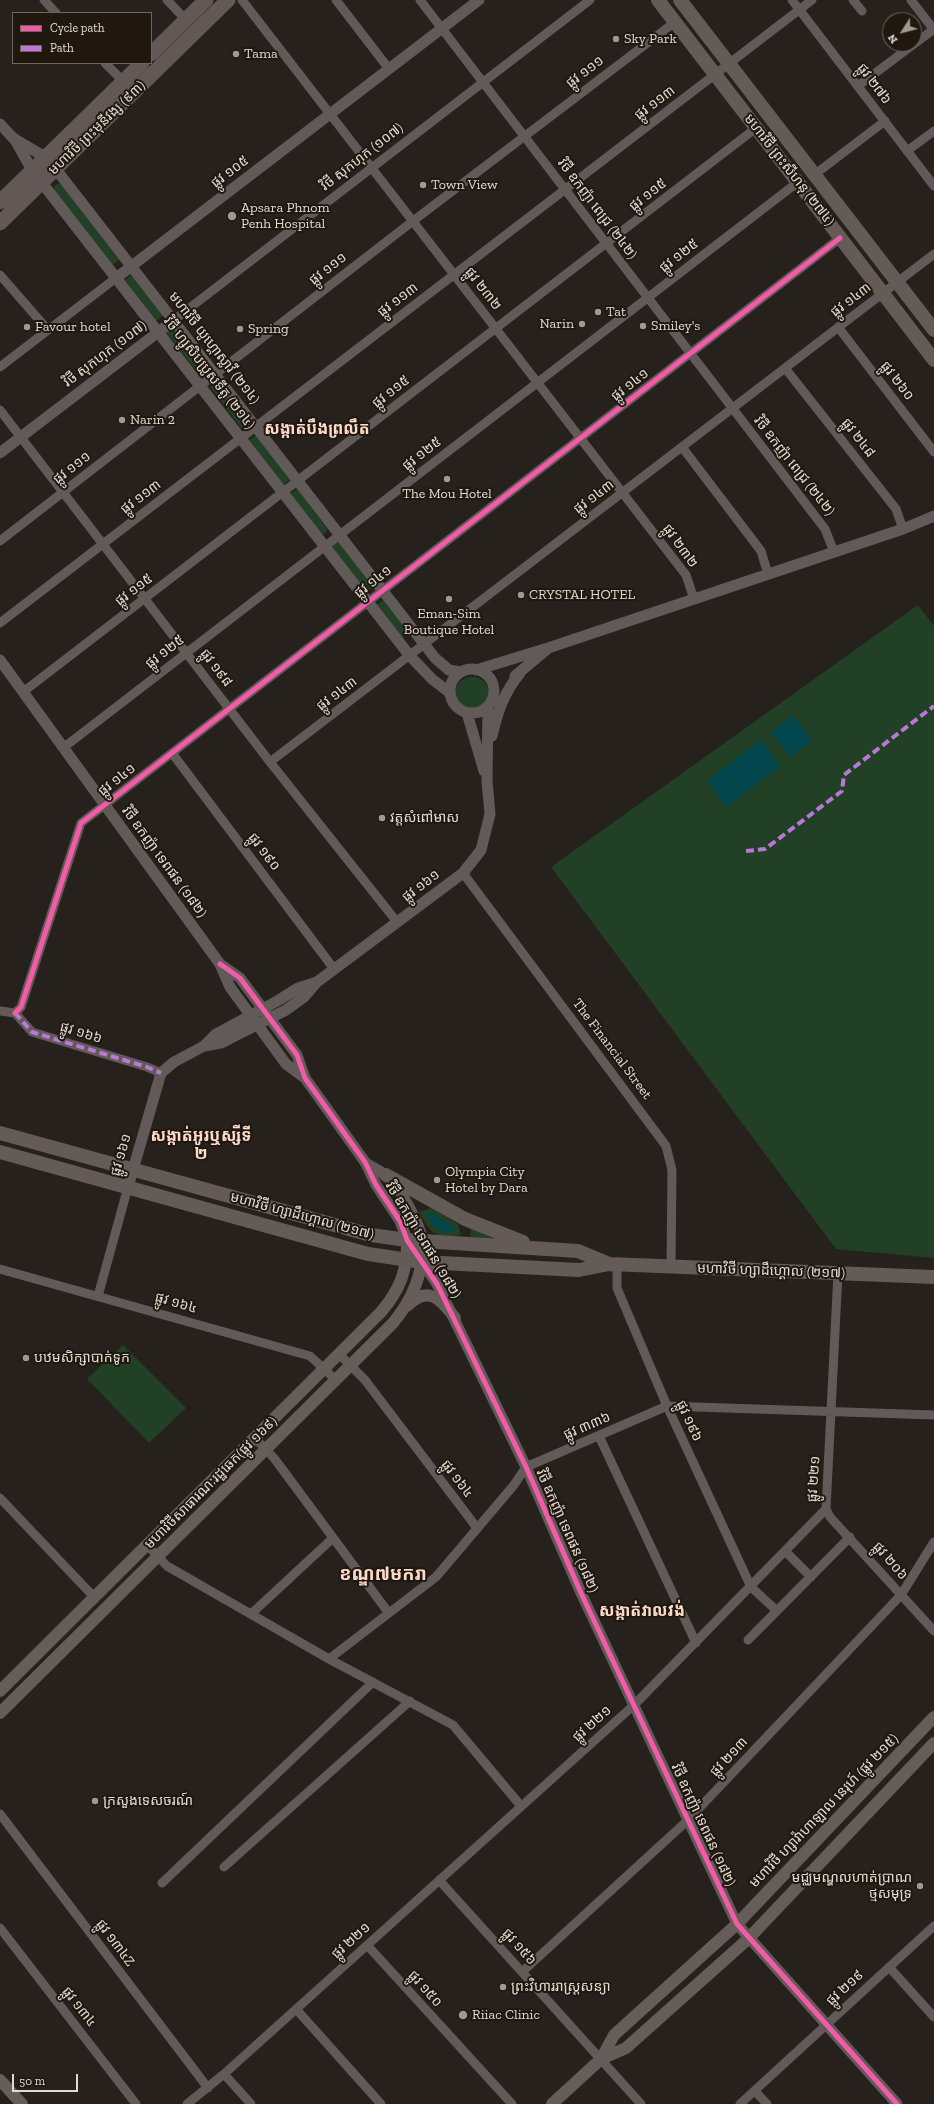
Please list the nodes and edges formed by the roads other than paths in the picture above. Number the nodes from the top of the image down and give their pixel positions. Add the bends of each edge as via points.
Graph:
1 (44, 0) edge
2 (167, 0) edge
3 (206, 0) edge
4 (228, 0) edge
5 (242, 0) edge
6 (336, 0) edge
7 (420, 0) edge
8 (479, 0) edge
9 (590, 0) edge
10 (658, 0) edge
11 (680, 0) edge
12 (792, 0) edge
13 (812, 0) edge
14 (854, 0) edge
15 (911, 0) edge
16 (800, 10) junction
17 (862, 11) dead end
18 (55, 12) edge
19 (186, 20) junction
20 (675, 22) junction
21 (442, 29) junction
22 (934, 29) edge
23 (922, 38) edge
24 (903, 52) edge
25 (152, 53) edge
26 (106, 64) edge
27 (141, 64) edge
28 (729, 64) junction
29 (388, 69) junction
30 (715, 75) junction
31 (123, 81) junction
32 (483, 83) junction
33 (858, 86) junction
34 (330, 114) junction
35 (885, 121) junction
36 (0, 124) edge
37 (756, 128) junction
38 (934, 131) edge
39 (524, 136) junction
40 (13, 138) junction
41 (907, 151) junction
42 (45, 157) junction
43 (55, 168) junction
44 (372, 168) junction
45 (814, 174) junction
46 (37, 176) junction
47 (798, 182) junction
48 (934, 186) edge
49 (565, 190) junction
50 (0, 202) edge
51 (413, 221) junction
52 (0, 223) edge
53 (840, 238) junction
54 (607, 244) junction
55 (934, 254) edge
56 (131, 266) junction
57 (454, 274) junction
58 (0, 275) edge
59 (116, 278) junction
60 (897, 282) junction
61 (883, 293) junction
62 (648, 298) junction
63 (174, 320) junction
64 (838, 327) junction
65 (496, 329) junction
66 (48, 330) junction
67 (934, 330) edge
68 (158, 332) junction
69 (690, 354) junction
70 (934, 360) edge
71 (0, 367) edge
72 (785, 368) junction
73 (215, 374) junction
74 (538, 382) junction
75 (200, 386) junction
76 (732, 408) junction
77 (0, 410) edge
78 (256, 427) junction
79 (21, 437) junction
80 (241, 438) junction
81 (581, 438) junction
82 (682, 447) junction
83 (934, 452) edge
84 (0, 453) edge
85 (298, 482) junction
86 (64, 492) junction
87 (623, 492) junction
88 (283, 493) junction
89 (934, 516) edge
90 (903, 529) junction
91 (340, 536) junction
92 (0, 542) edge
93 (103, 544) junction
94 (325, 546) junction
95 (834, 552) junction
96 (768, 574) junction
97 (382, 590) junction
98 (146, 599) junction
99 (694, 599) junction
100 (367, 601) junction
101 (0, 623) edge
102 (424, 645) junction
103 (548, 648) junction
104 (187, 653) junction
105 (410, 656) junction
106 (0, 660) edge
107 (476, 670) junction
108 (462, 672) junction
109 (520, 673) junction
110 (494, 690) junction
111 (23, 692) junction
112 (450, 693) junction
113 (488, 707) junction
114 (229, 709) junction
115 (467, 713) junction
116 (64, 748) junction
117 (172, 753) junction
118 (488, 758) junction
119 (270, 762) junction
120 (487, 781) junction
121 (104, 805) junction
122 (462, 873) junction
123 (397, 922) junction
124 (220, 964) junction
125 (334, 969) junction
126 (0, 1011) edge
127 (15, 1013) junction
128 (266, 1013) junction
129 (253, 1020) junction
130 (161, 1073) junction
131 (305, 1078) junction
132 (0, 1133) edge
133 (0, 1152) edge
134 (365, 1162) junction
135 (133, 1170) junction
136 (386, 1175) junction
137 (128, 1187) junction
138 (301, 1216) junction
139 (296, 1235) junction
140 (407, 1240) junction
141 (423, 1241) junction
142 (543, 1249) junction
143 (407, 1260) junction
144 (422, 1262) junction
145 (613, 1264) junction
146 (671, 1266) junction
147 (0, 1268) edge
148 (838, 1273) junction
149 (934, 1277) edge
150 (98, 1296) junction
151 (401, 1313) junction
152 (455, 1318) junction
153 (339, 1354) junction
154 (351, 1366) junction
155 (324, 1369) junction
156 (336, 1380) junction
157 (667, 1406) junction
158 (832, 1412) junction
159 (934, 1415) edge
160 (599, 1436) junction
161 (255, 1438) junction
162 (266, 1450) junction
163 (526, 1467) junction
164 (0, 1498) edge
165 (826, 1509) junction
166 (476, 1528) junction
167 (850, 1537) junction
168 (333, 1538) junction
169 (934, 1542) edge
170 (147, 1545) junction
171 (785, 1552) junction
172 (158, 1556) junction
173 (811, 1577) junction
174 (751, 1587) junction
175 (901, 1595) junction
176 (94, 1597) junction
177 (777, 1611) junction
178 (388, 1612) junction
179 (251, 1614) junction
180 (934, 1631) edge
181 (748, 1640) dead end
182 (696, 1643) junction
183 (328, 1659) junction
184 (373, 1682) junction
185 (0, 1691) edge
186 (410, 1701) junction
187 (634, 1705) junction
188 (0, 1713) edge
189 (934, 1717) edge
190 (934, 1743) edge
191 (521, 1806) junction
192 (0, 1814) edge
193 (687, 1821) junction
194 (224, 1867) dead end
195 (440, 1880) junction
196 (162, 1883) dead end
197 (736, 1924) junction
198 (934, 1926) edge
199 (0, 1928) edge
200 (748, 1939) junction
201 (367, 1945) junction
202 (889, 1967) junction
203 (522, 1972) junction
204 (296, 2009) junction
205 (934, 2017) edge
206 (826, 2025) junction
207 (601, 2059) junction
208 (224, 2074) junction
209 (0, 2080) edge
210 (208, 2088) junction
211 (755, 2091) junction
212 (22, 2104) edge
213 (136, 2104) edge
214 (187, 2104) edge
215 (251, 2104) edge
216 (381, 2104) edge
217 (512, 2104) edge
218 (552, 2104) edge
219 (641, 2104) edge
220 (740, 2104) edge
221 (767, 2104) edge
222 (897, 2104) edge

1 - 18 street
2 - 19 street
3 - 19 highway
4 - 43 highway, មហាវិថី ព្រះមុនីវង្ស (៩៣)
5 - 34 street, ផ្លូវ ២៣២
6 - 29 street
7 - 21 street, វិថី ឧកញ៉ា ពេជ្រ (២៤២)
8 - 21 street, ផ្លូវ ១០៥
9 - 32 street, វិថី សុកហុក (១០៧)
10 - 20 main road, មហាវិថី ព្រះសីហនុ (២៧៤)
11 - 28 main road, មហាវិថី ព្រះសីហនុ (២៧៤)
12 - 16 street, ផ្លូវ ២៧៦
13 - 16 street, ផ្លូវ ១១៣
14 - 17 street
15 - 22 street
16 - 28 street, ផ្លូវ ១១៣
16 - 33 street, ផ្លូវ ២៧៦
19 - 25 highway
20 - 30 main road, មហាវិថី ព្រះសីហនុ (២៧៤)
20 - 39 street, ផ្លូវ ១១១
21 - 29 street, ផ្លូវ ១០៥
21 - 32 street, វិថី ឧកញ៉ា ពេជ្រ (២៤២)
22 - 23 street
24 - 33 street
26 - 31 street
27 - 31 highway, មហាវិថី ព្រះមុនីវង្ស (៩៣)
28 - 30 street, ផ្លូវ ១១៣
28 - 45 main road, មហាវិថី ព្រះសីហនុ (២៧៤)
29 - 34 street, ផ្លូវ ១០៥
30 - 37 main road, មហាវិថី ព្រះសីហនុ (២៧៤)
30 - 49 street, ផ្លូវ ១១៣
31 - 42 highway, មហាវិថី ព្រះមុនីវង្ស (៩៣)
32 - 39 street, វិថី ឧកញ៉ា ពេជ្រ (២៤២)
32 - 44 street, វិថី សុកហុក (១០៧)
33 - 35 street, ផ្លូវ ២៧៦
34 - 44 street, ផ្លូវ ២៣២
34 - 56 street, ផ្លូវ ១០៥
35 - 41 street, ផ្លូវ ២៧៦
35 - 45 street
36 - 40 street
37 - 47 main road, មហាវិថី ព្រះសីហនុ (២៧៤)
37 - 54 street, ផ្លូវ ១១៥
38 - 41 street
39 - 49 street, វិថី ឧកញ៉ា ពេជ្រ (២៤២)
39 - 51 street, ផ្លូវ ១១១
40 - 42 street, មហាវិថី យូហ្គោស្លាវី (២១៤)
40 - 46 street, វិថី ហ្សូសិបប្រូសទីតូ (២១៤)
41 - 48 street, ផ្លូវ ២៧៦
42 - 43 street, មហាវិថី យូហ្គោស្លាវី (២១៤)
42 - 46 highway, មហាវិថី ព្រះមុនីវង្ស (៩៣)
43 - 46 highway, មហាវិថី ព្រះមុនីវង្ស (៩៣)
43 - 56 street, មហាវិថី យូហ្គោស្លាវី (២១៤)
44 - 51 street, ផ្លូវ ២៣២
44 - 63 street, វិថី សុកហុក (១០៧)
45 - 60 main road, មហាវិថី ព្រះសីហនុ (២៧៤)
46 - 50 highway, មហាវិថី ព្រះមុនីវង្ស (៩៣)
46 - 52 highway, មហាវិថី ព្រះមុនីវង្ស (៩៣)
46 - 59 street, វិថី ហ្សូសិបប្រូសទីតូ (២១៤)
47 - 53 main road, មហាវិថី ព្រះសីហនុ (២៧៤)
47 - 62 street, ផ្លូវ ១២៥
49 - 54 street, វិថី ឧកញ៉ា ពេជ្រ (២៤២)
49 - 57 street, ផ្លូវ ១១៣
51 - 57 street, ផ្លូវ ២៣២
51 - 73 street, ផ្លូវ ១១១
53 - 61 main road, មហាវិថី ព្រះសីហនុ (២៧៤)
53 - 69 street, ផ្លូវ ១៤១
54 - 62 street, វិថី ឧកញ៉ា ពេជ្រ (២៤២)
54 - 65 street, ផ្លូវ ១១៥
55 - 60 street, ផ្លូវ ១៤៣
56 - 59 street, ផ្លូវ ១០៥
56 - 63 street, មហាវិថី យូហ្គោស្លាវី (២១៤)
57 - 65 street, ផ្លូវ ២៣២
57 - 78 street, ផ្លូវ ១១៣
58 - 66 street
59 - 66 street, ផ្លូវ ១០៥
59 - 68 street, វិថី ហ្សូសិបប្រូសទីតូ (២១៤)
60 - 61 street, ផ្លូវ ១៤៣
60 - 67 main road, មហាវិថី ព្រះសីហនុ (២៧៤)
61 - 64 street, ផ្លូវ ១៤៣
61 - 70 main road, មហាវិថី ព្រះសីហនុ (២៧៤)
62 - 69 street, វិថី ឧកញ៉ា ពេជ្រ (២៤២)
62 - 74 street, ផ្លូវ ១២៥
63 - 68 street, វិថី សុកហុក (១០៧)
63 - 73 street, មហាវិថី យូហ្គោស្លាវី (២១៤)
64 - 72 street, ផ្លូវ ១៤៣
64 - 83 street, ផ្លូវ ២៦០
65 - 74 street, ផ្លូវ ២៣២
65 - 85 street, ផ្លូវ ១១៥
66 - 71 street, ផ្លូវ ១០៥
68 - 75 street, វិថី ហ្សូសិបប្រូសទីតូ (២១៤)
68 - 79 street, វិថី សុកហុក (១០៧)
69 - 76 street, វិថី ឧកញ៉ា ពេជ្រ (២៤២)
69 - 81 street, ផ្លូវ ១៤១
72 - 76 street, ផ្លូវ ១៤៣
72 - 90 street, ផ្លូវ ២៤៨ via 896,509
73 - 75 street, ផ្លូវ ១១១
73 - 78 street, មហាវិថី យូហ្គោស្លាវី (២១៤)
74 - 81 street, ផ្លូវ ២៣២
74 - 91 street, ផ្លូវ ១២៥
75 - 80 street, វិថី ហ្សូសិបប្រូសទីតូ (២១៤)
75 - 86 street, ផ្លូវ ១១១
76 - 82 street, ផ្លូវ ១៤៣
76 - 95 street, វិថី ឧកញ៉ា ពេជ្រ (២៤២) via 826,529
77 - 79 street, ផ្លូវ ១៩៨
78 - 80 street, ផ្លូវ ១១៣
78 - 85 street, មហាវិថី យូហ្គោស្លាវី (២១៤)
79 - 84 street, វិថី សុកហុក (១០៧)
79 - 86 street, ផ្លូវ ១៩៨
80 - 88 street, វិថី ហ្សូសិបប្រូសទីតូ (២១៤)
80 - 93 street, ផ្លូវ ១១៣
81 - 87 street, ផ្លូវ ២៣២
81 - 97 street, ផ្លូវ ១៤១
82 - 87 street, ផ្លូវ ១៤៣
82 - 96 street via 761,551
85 - 88 street, ផ្លូវ ១១៥
85 - 91 street, មហាវិថី យូហ្គោស្លាវី (២១៤)
86 - 92 street, ផ្លូវ ១១១
86 - 93 street, ផ្លូវ ១៩៨
87 - 99 street, ផ្លូវ ២៣២ via 686,575
87 - 102 street, ផ្លូវ ១៤៣
88 - 94 street, វិថី ហ្សូសិបប្រូសទីតូ (២១៤)
88 - 98 street, ផ្លូវ ១១៥
89 - 90 street
90 - 95 street
91 - 94 street, ផ្លូវ ១២៥
91 - 97 street, មហាវិថី យូហ្គោស្លាវី (២១៤)
93 - 98 street, ផ្លូវ ១៩៨
93 - 101 street, ផ្លូវ ១១៣
94 - 100 street, វិថី ហ្សូសិបប្រូសទីតូ (២១៤)
94 - 104 street, ផ្លូវ ១២៥
95 - 96 street
96 - 99 street
97 - 100 street, ផ្លូវ ១៤១
97 - 102 street, មហាវិថី យូហ្គោស្លាវី (២១៤)
98 - 104 street, ផ្លូវ ១៩៨
98 - 111 street, ផ្លូវ ១១៥
99 - 103 street
100 - 105 street, វិថី ហ្សូសិបប្រូសទីតូ (២១៤)
100 - 114 street, ផ្លូវ ១៤១
102 - 105 street, ផ្លូវ ១៤៣
102 - 108 street, មហាវិថី យូហ្គោស្លាវី (២១៤) via 441,665 449,670
103 - 107 street
103 - 109 street
104 - 114 street, ផ្លូវ ១៩៨
104 - 116 street, ផ្លូវ ១២៥
105 - 112 street, វិថី ហ្សូសិបប្រូសទីតូ (២១៤)
105 - 119 street, ផ្លូវ ១៤៣
106 - 111 street, វិថី ឧកញ៉ា ទេពផន (១៨២)
107 - 108 street
107 - 110 street via 489,677
108 - 112 street via 451,682
109 - 110 street
109 - 118 street via 507,690 498,713
110 - 113 street
111 - 116 street, វិថី ឧកញ៉ា ទេពផន (១៨២)
112 - 115 street via 454,704
113 - 115 street via 477,713
113 - 118 street, ផ្លូវ ១៦១
114 - 117 street, ផ្លូវ ១៤១
114 - 119 street, ផ្លូវ ១៩៨
115 - 120 street, ផ្លូវ ១៦១
116 - 121 street, វិថី ឧកញ៉ា ទេពផន (១៨២)
117 - 121 street, ផ្លូវ ១៤១
117 - 125 street, ផ្លូវ ១៩០
118 - 120 street, ផ្លូវ ១៦១
119 - 123 street, ផ្លូវ ១៩៨
120 - 122 street, ផ្លូវ ១៦១ via 490,814 486,833 481,850
121 - 124 street, វិថី ឧកញ៉ា ទេពផន (១៨២)
121 - 127 street, ផ្លូវ ១៤១ via 81,823 21,1007
122 - 123 street, ផ្លូវ ១៦១
122 - 146 street, The Financial Street via 666,1146 672,1170
123 - 125 street, ផ្លូវ ១៦១
124 - 128 street, វិថី ឧកញ៉ា ទេពផន (១៨២) via 240,978
124 - 129 street, វិថី ឧកញ៉ា ទេពផន (១៨២) via 230,987
125 - 128 street, ផ្លូវ ១៦១ via 286,1010
126 - 127 street
127 - 130 street, ផ្លូវ ១៦៦ via 32,1032
128 - 129 street, ផ្លូវ ១៦១
128 - 131 street, វិថី ឧកញ៉ា ទេពផន (១៨២) via 297,1055
129 - 130 street, ផ្លូវ ១៦១ via 216,1034 204,1046 174,1062
129 - 131 street, វិថី ឧកញ៉ា ទេពផន (១៨២) via 286,1064
130 - 135 street, ផ្លូវ ១៦១
131 - 134 street, វិថី ឧកញ៉ា ទេពផន (១៨២)
132 - 135 main road, មហាវិថី ហ្សាដឹហ្គោល (២១៧)
133 - 137 main road, មហាវិថី ហ្សាដឹហ្គោល (២១៧)
134 - 136 street, វិថី ឧកញ៉ា ទេពផន (១៨២)
134 - 140 street, វិថី ឧកញ៉ា ទេពផន (១៨២) via 376,1185 400,1221
135 - 137 street, ផ្លូវ ១៦១
135 - 138 main road, មហាវិថី ហ្សាដឹហ្គោល (២១៧)
136 - 141 street, វិថី ឧកញ៉ា ទេពផន (១៨២) via 413,1213
136 - 142 main road via 465,1219
137 - 139 main road, មហាវិថី ហ្សាដឹហ្គោល (២១៧)
137 - 150 street, ផ្លូវ ១៦១
138 - 139 main road
138 - 140 main road, មហាវិថី ហ្សាដឹហ្គោល (២១៧) via 371,1235
139 - 143 main road, មហាវិថី ហ្សាដឹហ្គោល (២១៧) via 368,1254
140 - 141 main road, មហាវិថី ហ្សាដឹហ្គោល (២១៧)
140 - 143 main road, មហាវិថីសាធារណៈរដ្ឋឆេក(ផ្លូវ ១៦៩)
140 - 144 street, វិថី ឧកញ៉ា ទេពផន (១៨២)
141 - 142 main road, មហាវិថី ហ្សាដឹហ្គោល (២១៧)
141 - 144 main road, មហាវិថីសាធារណៈរដ្ឋឆេក(ផ្លូវ ១៦៩)
142 - 145 main road, មហាវិថី ហ្សាដឹហ្គោល (២១៧) via 578,1251
143 - 144 main road, មហាវិថី ហ្សាដឹហ្គោល (២១៧)
143 - 153 main road, មហាវិថីសាធារណៈរដ្ឋឆេក(ផ្លូវ ១៦៩) via 401,1282 388,1304
144 - 145 main road, មហាវិថី ហ្សាដឹហ្គោល (២១៧) via 579,1270
144 - 151 main road, មហាវិថីសាធារណៈរដ្ឋឆេក(ផ្លូវ ១៦៩) via 415,1289
144 - 152 street, វិថី ឧកញ៉ា ទេពផន (១៨២)
145 - 146 main road, មហាវិថី ហ្សាដឹហ្គោល (២១៧)
145 - 157 street, ផ្លូវ ១៩៦ via 617,1288
146 - 148 main road, មហាវិថី ហ្សាដឹហ្គោល (២១៧)
147 - 150 street, ផ្លូវ ១៦៤
148 - 149 main road, មហាវិថី ហ្សាដឹហ្គោល (២១៧)
148 - 158 street, ផ្លូវ ២២១
150 - 155 street, ផ្លូវ ១៦៤ via 310,1356
151 - 152 main road via 416,1298 430,1295 443,1303
151 - 154 main road, មហាវិថីសាធារណៈរដ្ឋឆេក(ផ្លូវ ១៦៩)
152 - 163 street, វិថី ឧកញ៉ា ទេពផន (១៨២)
153 - 154 street, ផ្លូវ ១៦៤
153 - 155 main road, មហាវិថីសាធារណៈរដ្ឋឆេក(ផ្លូវ ១៦៩)
154 - 156 main road, មហាវិថីសាធារណៈរដ្ឋឆេក(ផ្លូវ ១៦៩)
154 - 166 street, ផ្លូវ ១៦៤ via 365,1380
155 - 156 street, ផ្លូវ ១៦៤
155 - 161 main road, មហាវិថីសាធារណៈរដ្ឋឆេក(ផ្លូវ ១៦៩)
156 - 162 main road, មហាវិថីសាធារណៈរដ្ឋឆេក(ផ្លូវ ១៦៩)
157 - 158 street, ផ្លូវ ៣៣៦
157 - 160 street, ផ្លូវ ៣៣៦
157 - 174 street, ផ្លូវ ១៩៦
158 - 159 street, ផ្លូវ ៣៣៦
158 - 165 street, ផ្លូវ ២២១
160 - 163 street, ផ្លូវ ៣៣៦
160 - 182 street
161 - 162 street
161 - 170 main road, មហាវិថីសាធារណៈរដ្ឋឆេក(ផ្លូវ ១៦៩)
162 - 168 street
162 - 172 main road, មហាវិថីសាធារណៈរដ្ឋឆេក(ផ្លូវ ១៦៩)
163 - 166 street via 514,1485
163 - 187 street, វិថី ឧកញ៉ា ទេពផន (១៨២)
164 - 176 street
165 - 167 street, ផ្លូវ ២០៦ via 830,1517
165 - 171 street, ផ្លូវ ២២១
166 - 178 street via 436,1577
167 - 173 street
167 - 175 street, ផ្លូវ ២០៦
168 - 178 street
168 - 179 street
169 - 175 street, ផ្លូវ ២១៣
170 - 172 street
170 - 176 main road, មហាវិថីសាធារណៈរដ្ឋឆេក(ផ្លូវ ១៦៩)
171 - 173 street
171 - 174 street, ផ្លូវ ២២១
172 - 179 street via 168,1566
172 - 188 main road, មហាវិថីសាធារណៈរដ្ឋឆេក(ផ្លូវ ១៦៩)
173 - 177 street
174 - 177 street
174 - 182 street, ផ្លូវ ២២១
175 - 180 street, ផ្លូវ ២០៦
175 - 193 street, ផ្លូវ ២១៣
176 - 185 main road, មហាវិថីសាធារណៈរដ្ឋឆេក(ផ្លូវ ១៦៩)
177 - 181 street
178 - 183 street
179 - 183 street
182 - 187 street, ផ្លូវ ២២១
183 - 184 street
184 - 186 street
184 - 196 street
186 - 191 street via 453,1725
186 - 194 street
187 - 191 street, ផ្លូវ ២២១
187 - 193 street, វិថី ឧកញ៉ា ទេពផន (១៨២)
189 - 197 main road, មហាវិថី ហ្សាវ៉ាហាឡាល នេរុហ៍ (ផ្លូវ ២១៥)
190 - 200 main road, មហាវិថី ហ្សាវ៉ាហាឡាល នេរុហ៍ (ផ្លូវ ២១៥)
191 - 195 street, ផ្លូវ ២២១
192 - 210 street, ផ្លូវ ១៣៤Z
193 - 197 street, វិថី ឧកញ៉ា ទេពផន (១៨២)
193 - 203 street, ផ្លូវ ២១៣
195 - 201 street, ផ្លូវ ២២១
195 - 203 street, ផ្លូវ ១៥៦
197 - 200 street, វិថី ឧកញ៉ា ទេពផន (១៨២)
197 - 207 main road, មហាវិថី ហ្សាវ៉ាហាឡាល នេរុហ៍ (ផ្លូវ ២១៥) via 614,2035
198 - 202 street, ផ្លូវ ២១៩
199 - 213 street, ផ្លូវ ១៣៤
200 - 206 street, វិថី ឧកញ៉ា ទេពផន (១៨២)
200 - 207 main road, មហាវិថី ហ្សាវ៉ាហាឡាល នេរុហ៍ (ផ្លូវ ២១៥) via 626,2048
201 - 204 street, ផ្លូវ ២២១
201 - 217 street, ផ្លូវ ១៥០
202 - 205 street
202 - 206 street, ផ្លូវ ២១៩
203 - 207 street, ផ្លូវ ១៥៦
204 - 208 street, ផ្លូវ ២២១
204 - 216 street
206 - 211 street, ផ្លូវ ២១៩
206 - 222 street, វិថី ឧកញ៉ា ទេពផន (១៨២)
207 - 218 main road, មហាវិថី ហ្សាវ៉ាហាឡាល នេរុហ៍ (ផ្លូវ ២១៥)
207 - 219 street, ផ្លូវ ១៥៦
208 - 210 street, ផ្លូវ ២២១
208 - 215 street
209 - 212 main road
210 - 214 street, ផ្លូវ ២២១
211 - 220 street, ផ្លូវ ២១៩
211 - 221 street

